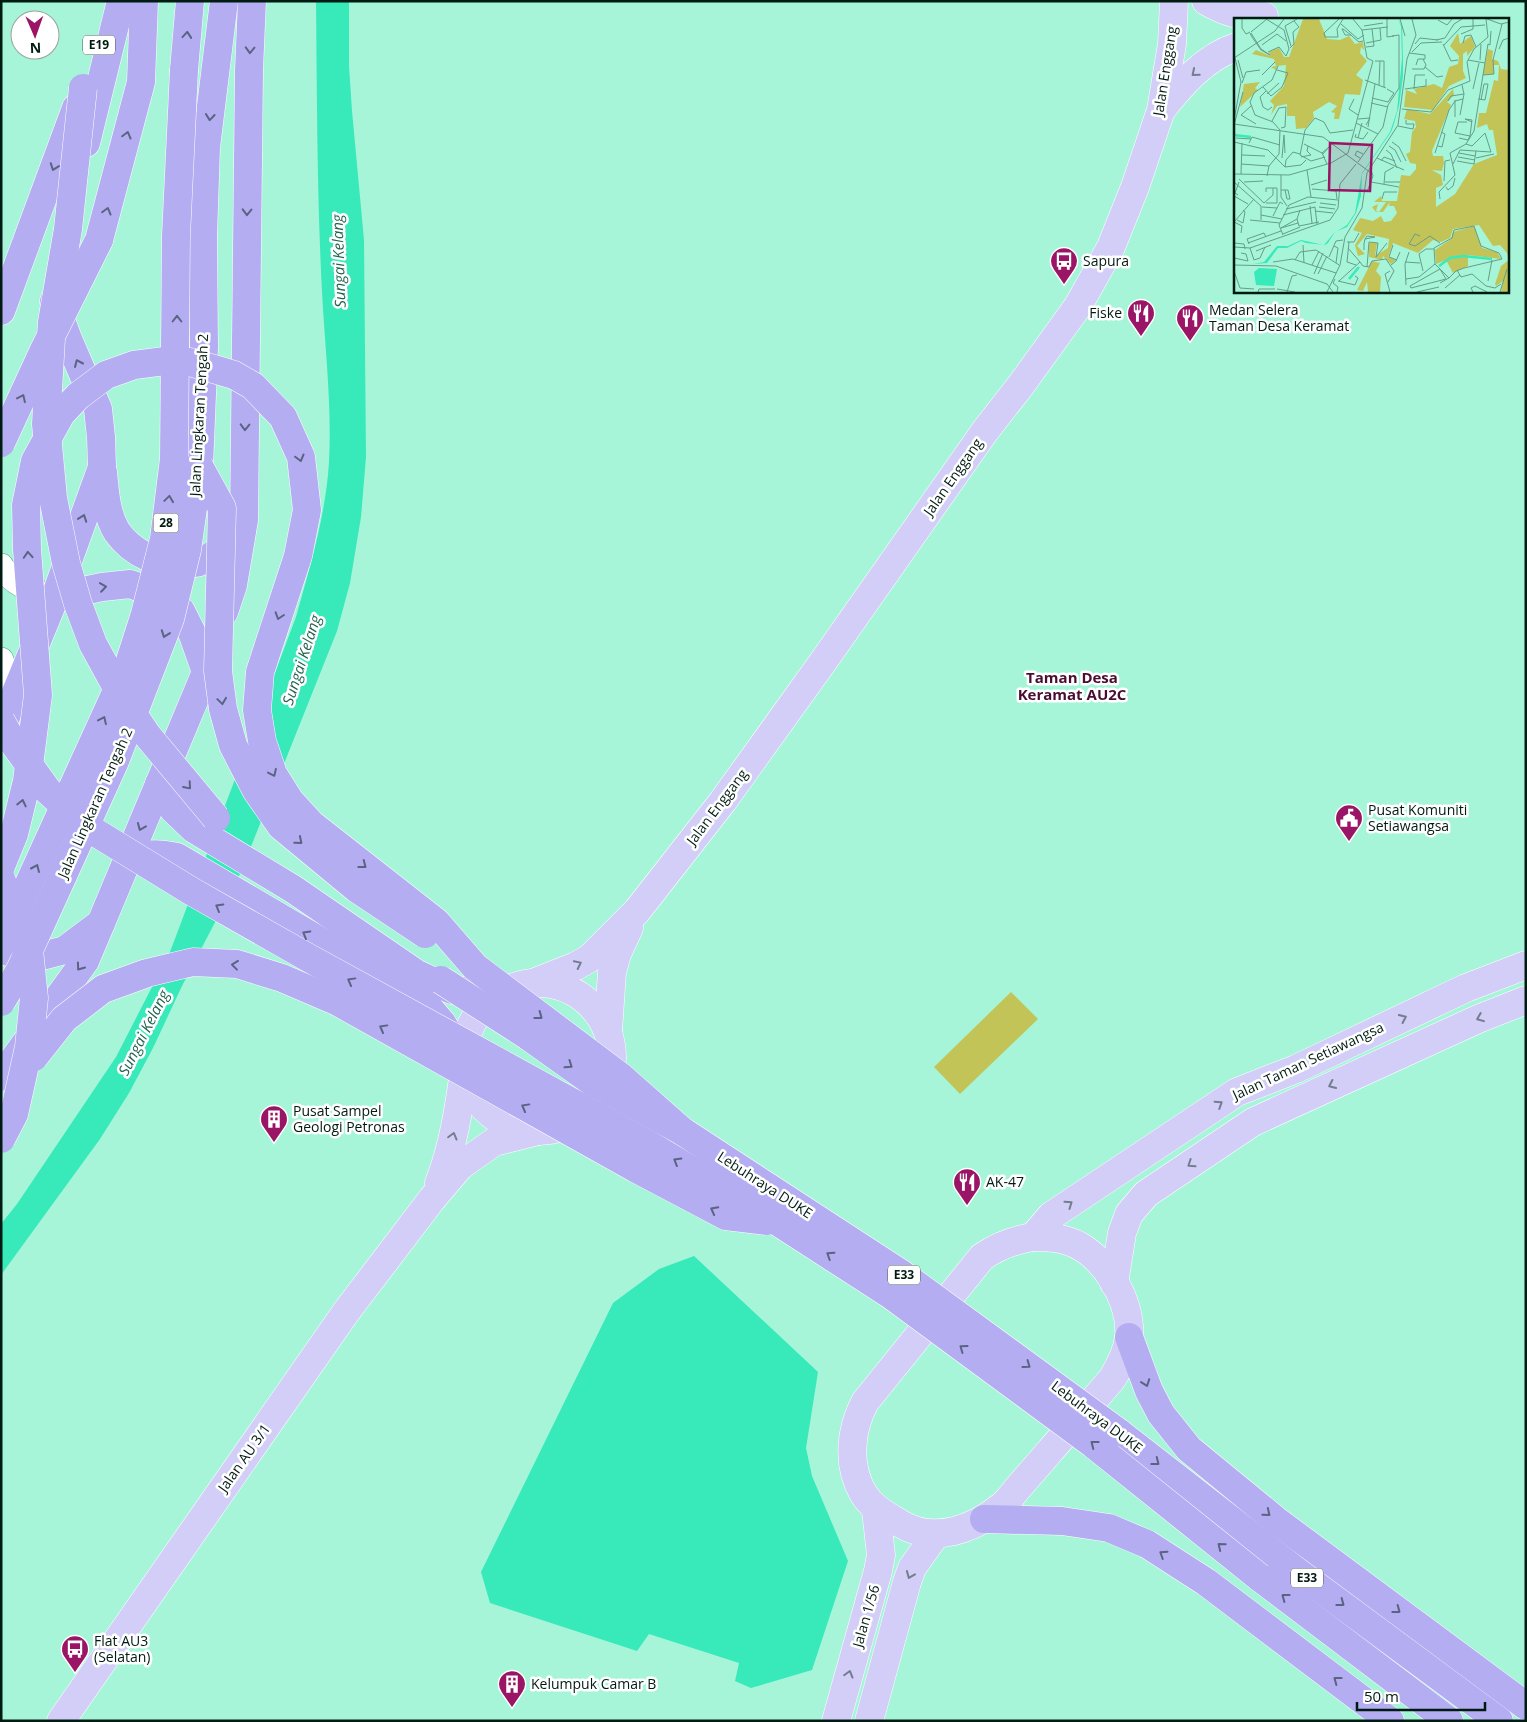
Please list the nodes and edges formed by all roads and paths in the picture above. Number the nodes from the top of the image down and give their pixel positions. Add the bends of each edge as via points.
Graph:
1 (115, 1) edge
2 (121, 1) edge
3 (144, 1) edge
4 (190, 1) edge
5 (224, 1) edge
6 (252, 1) edge
7 (1174, 1) edge
8 (1206, 1) edge
9 (1264, 16) dead end
10 (1234, 47) edge
11 (83, 88) junction
12 (1161, 110) junction
13 (1, 311) edge
14 (1, 443) edge
15 (199, 466) junction
16 (102, 467) junction
17 (244, 520) junction
18 (1, 566) edge
19 (55, 597) junction
20 (1, 660) edge
21 (206, 672) junction
22 (14, 697) junction
23 (1, 721) edge
24 (1, 729) edge
25 (159, 784) junction
26 (127, 860) junction
27 (1, 866) edge
28 (1, 879) edge
29 (638, 911) junction
30 (100, 923) junction
31 (1, 945) edge
32 (1, 949) edge
33 (1526, 965) edge
34 (476, 967) junction
35 (523, 985) junction
36 (1526, 1000) edge
37 (1, 1002) edge
38 (608, 1031) junction
39 (464, 1065) junction
40 (1, 1077) edge
41 (1, 1096) edge
42 (538, 1130) junction
43 (682, 1131) junction
44 (1, 1139) edge
45 (432, 1199) junction
46 (778, 1222) junction
47 (1033, 1237) junction
48 (1114, 1283) junction
49 (1129, 1337) junction
50 (876, 1510) junction
51 (984, 1519) junction
52 (936, 1534) junction
53 (1526, 1706) edge
54 (61, 1721) edge
55 (836, 1721) edge
56 (869, 1721) edge
57 (1390, 1721) edge
58 (1450, 1721) edge
59 (1499, 1721) edge

1 - 11 highway, E19
16 -> 2 highway via 98,408 50,289 58,238
14 -> 3 highway, bridge via 99,240 141,82
31 -> 4 highway, Jalan Lingkaran Tengah 2 / 28, bridge via 129,664 164,538 174,459 176,236
5 -> 15 highway, Jalan Lingkaran Tengah 2 / 28 via 206,147
6 -> 17 highway
7 - 12 main road, Jalan Enggang via 1172,44
8 - 9 main road via 1238,15
10 -> 12 main road via 1198,70
11 -> 13 highway, bridge
11 -> 43 highway, bridge via 68,229 52,322 46,424 53,498 66,563 93,644 124,699 176,771 216,818 254,854 594,1082
12 - 29 main road, Jalan Enggang via 1111,247 1078,306 985,431 723,801
15 -> 34 highway, bridge via 222,508 218,671 224,709 233,745 256,790 282,826 356,888
15 -> 37 highway, Jalan Lingkaran Tengah 2 / 28, bridge via 187,550 170,619 115,761 20,970
16 - 17 highway via 108,512 116,530 129,546 145,556 169,564 198,563 220,550
19 -> 16 highway
17 - 21 highway via 233,585
18 - 19 street via 15,581
19 -> 21 highway via 130,584 161,595 180,612 193,635
19 - 22 highway
20 - 22 street
21 - 25 highway
22 - 24 highway
46 -> 23 highway, bridge via 648,1144 307,957 90,829 48,791
25 -> 26 highway
25 - 35 highway via 173,809 194,829 293,889 417,974 452,990 482,992
26 - 30 highway
39 -> 26 highway via 442,1023 424,1002 177,857 144,854
27 -> 34 highway, bridge via 14,834 27,781 38,695 26,505 35,461 61,414 106,375 165,361 190,362 234,375 253,386 283,417 301,457 307,510 298,556 260,672 257,710 262,741 273,774 290,801 311,824 436,922
28 - 44 highway, bridge via 29,950 34,998 29,1047 14,1114
35 -> 29 main road, Jalan Enggang via 590,958
29 - 38 main road, Jalan Enggang via 612,972
30 - 32 highway via 65,950 42,956 10,954
30 -> 40 highway via 85,961
47 -> 33 main road, Jalan Taman Setiawangsa via 1051,1216 1236,1092 1296,1069 1466,988
34 -> 43 highway, bridge via 621,1077
35 - 38 main road via 556,985 579,994 596,1010
35 - 39 main road via 494,997 480,1011 469,1029
36 -> 48 main road via 1478,1018 1253,1122 1146,1194 1129,1214 1122,1233
38 - 42 main road via 613,1054 610,1078 599,1099 583,1116 561,1127
39 - 42 main road via 471,1089 483,1106 498,1119 517,1128
45 -> 39 main road, Jalan AU 3/1 via 445,1167 456,1124
46 -> 41 highway, bridge via 726,1216 338,1002 282,978 238,964 193,962 147,973 103,989 64,1019
42 - 45 main road, Jalan AU 3/1 via 494,1142 460,1166
43 -> 59 highway, Lebuhraya DUKE / E33, bridge via 903,1275 1118,1432 1299,1573
45 - 54 main road, Jalan AU 3/1 via 334,1328
58 -> 46 highway, E33, bridge via 1258,1577 1078,1432 891,1295
47 - 48 main road via 1070,1241 1087,1251
47 - 50 main road via 1014,1240 982,1257 865,1402 858,1416 852,1457 860,1487
48 - 49 main road via 1124,1302
49 - 51 main road via 1123,1361 1112,1380 1003,1505
49 -> 53 highway via 1161,1414 1190,1449 1278,1522
50 - 52 main road via 904,1526
55 -> 50 main road, Jalan 1/56 via 881,1556
51 - 52 main road via 954,1532
57 -> 51 highway via 1206,1582 1147,1544 1109,1528 1062,1520
52 -> 56 main road via 912,1568

